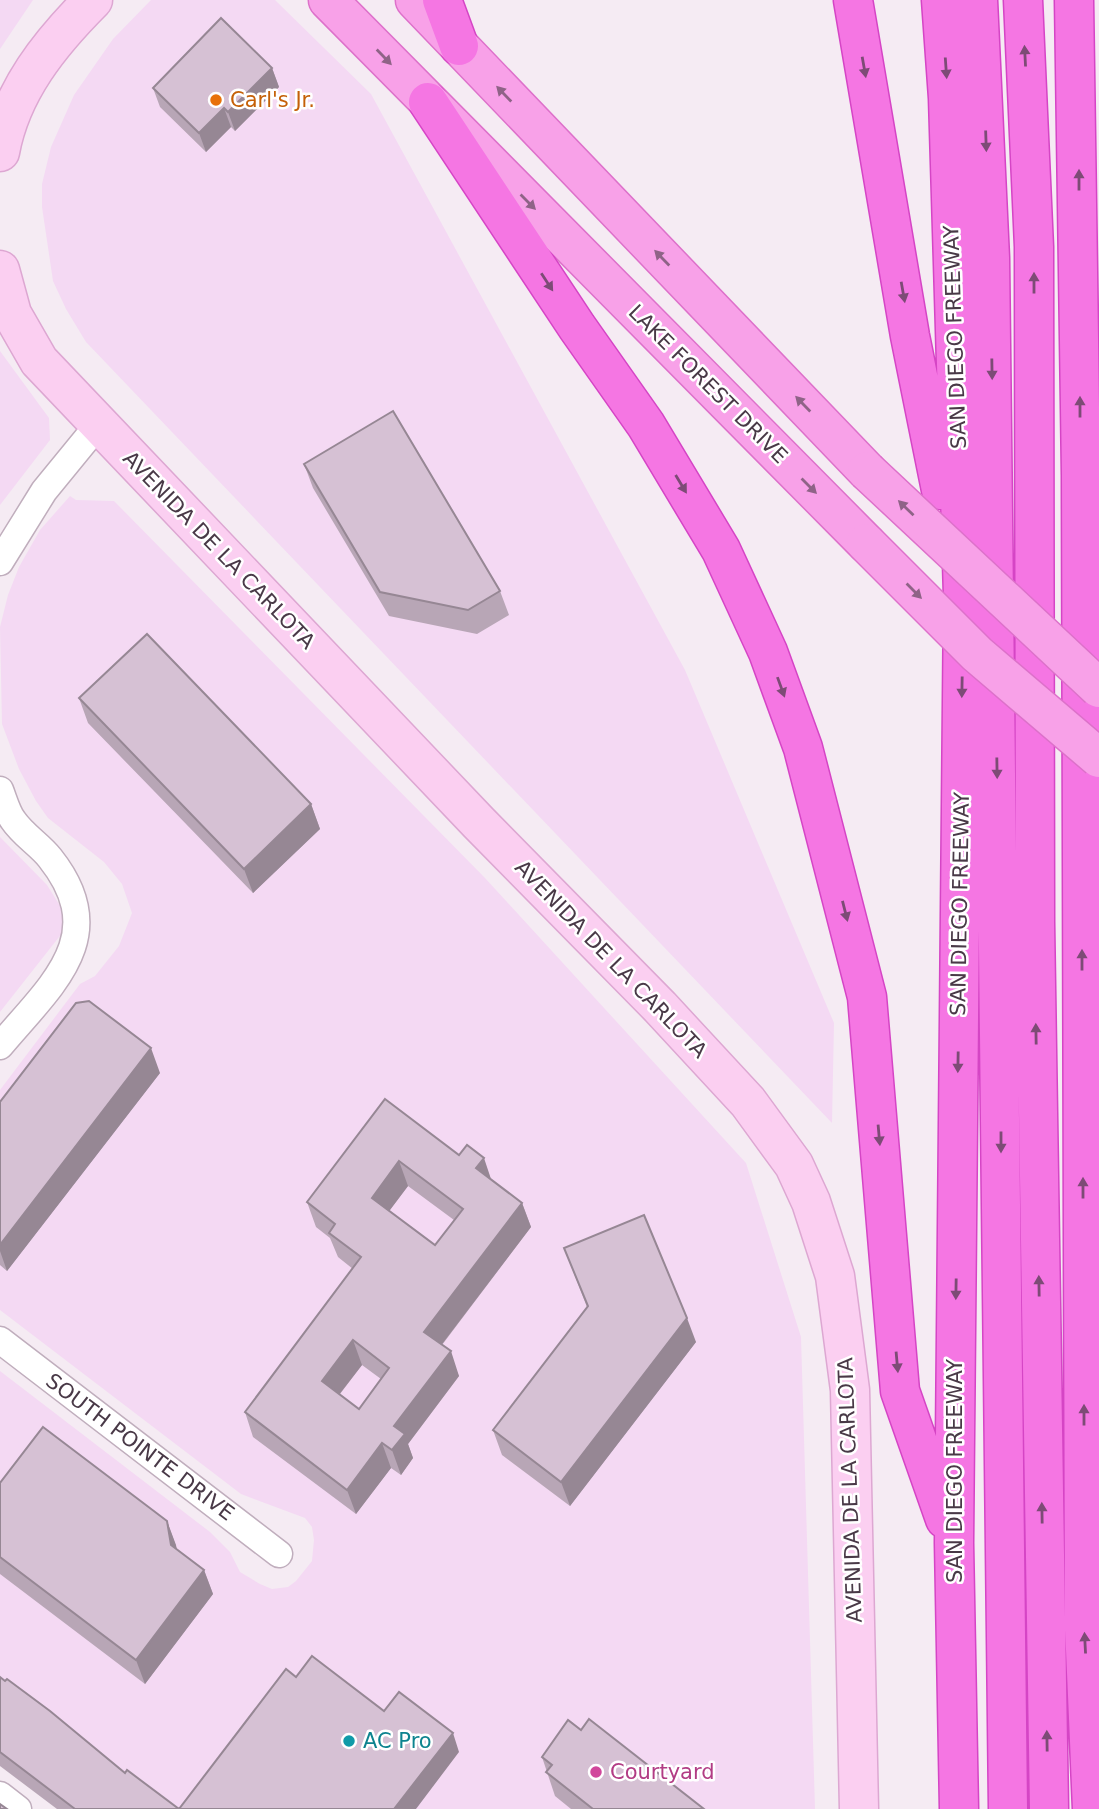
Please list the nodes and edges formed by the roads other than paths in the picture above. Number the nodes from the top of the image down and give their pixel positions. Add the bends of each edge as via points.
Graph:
1 (93, 0) edge
2 (328, 0) edge
3 (415, 0) edge
4 (442, 0) edge
5 (853, 0) edge
6 (941, 0) edge
7 (978, 0) edge
8 (1023, 0) edge
9 (1074, 0) edge
10 (459, 46) junction
11 (428, 102) junction
12 (0, 152) edge
13 (0, 270) edge
14 (98, 425) junction
15 (0, 562) edge
16 (962, 596) junction
17 (1099, 688) edge
18 (1099, 758) edge
19 (0, 790) edge
20 (0, 1046) edge
21 (0, 1340) edge
22 (954, 1543) junction
23 (279, 1554) dead end
24 (0, 1795) edge
25 (18, 1809) edge
26 (859, 1809) edge
27 (959, 1809) edge
28 (1008, 1809) edge
29 (1049, 1809) edge
30 (1092, 1809) edge

1 - 12 main road via 59,34 26,82 11,109
2 -> 11 main road, LAKE FOREST DRIVE
3 - 10 main road
4 - 10 highway
5 -> 16 highway via 910,336
6 -> 16 highway, SAN DIEGO FREEWAY
7 -> 28 highway via 990,258
29 -> 8 highway via 1035,922 1034,247
30 -> 9 highway via 1084,1626 1081,475
17 -> 10 main road, bridge via 867,471
11 -> 18 main road, LAKE FOREST DRIVE, bridge via 977,654
11 -> 22 highway via 646,425 721,550 768,652 799,736 867,997 900,1391
13 - 14 main road, AVENIDA DE LA CARLOTA via 12,314 39,361
14 - 15 street via 44,491
14 - 26 main road, AVENIDA DE LA CARLOTA via 660,1007 748,1102 793,1165 811,1202 835,1276 850,1390
16 -> 22 highway, SAN DIEGO FREEWAY
19 - 20 street via 13,820 50,858 68,885 76,908 77,937 63,970
21 - 23 street, SOUTH POINTE DRIVE
22 - 27 highway, SAN DIEGO FREEWAY
24 - 25 street

